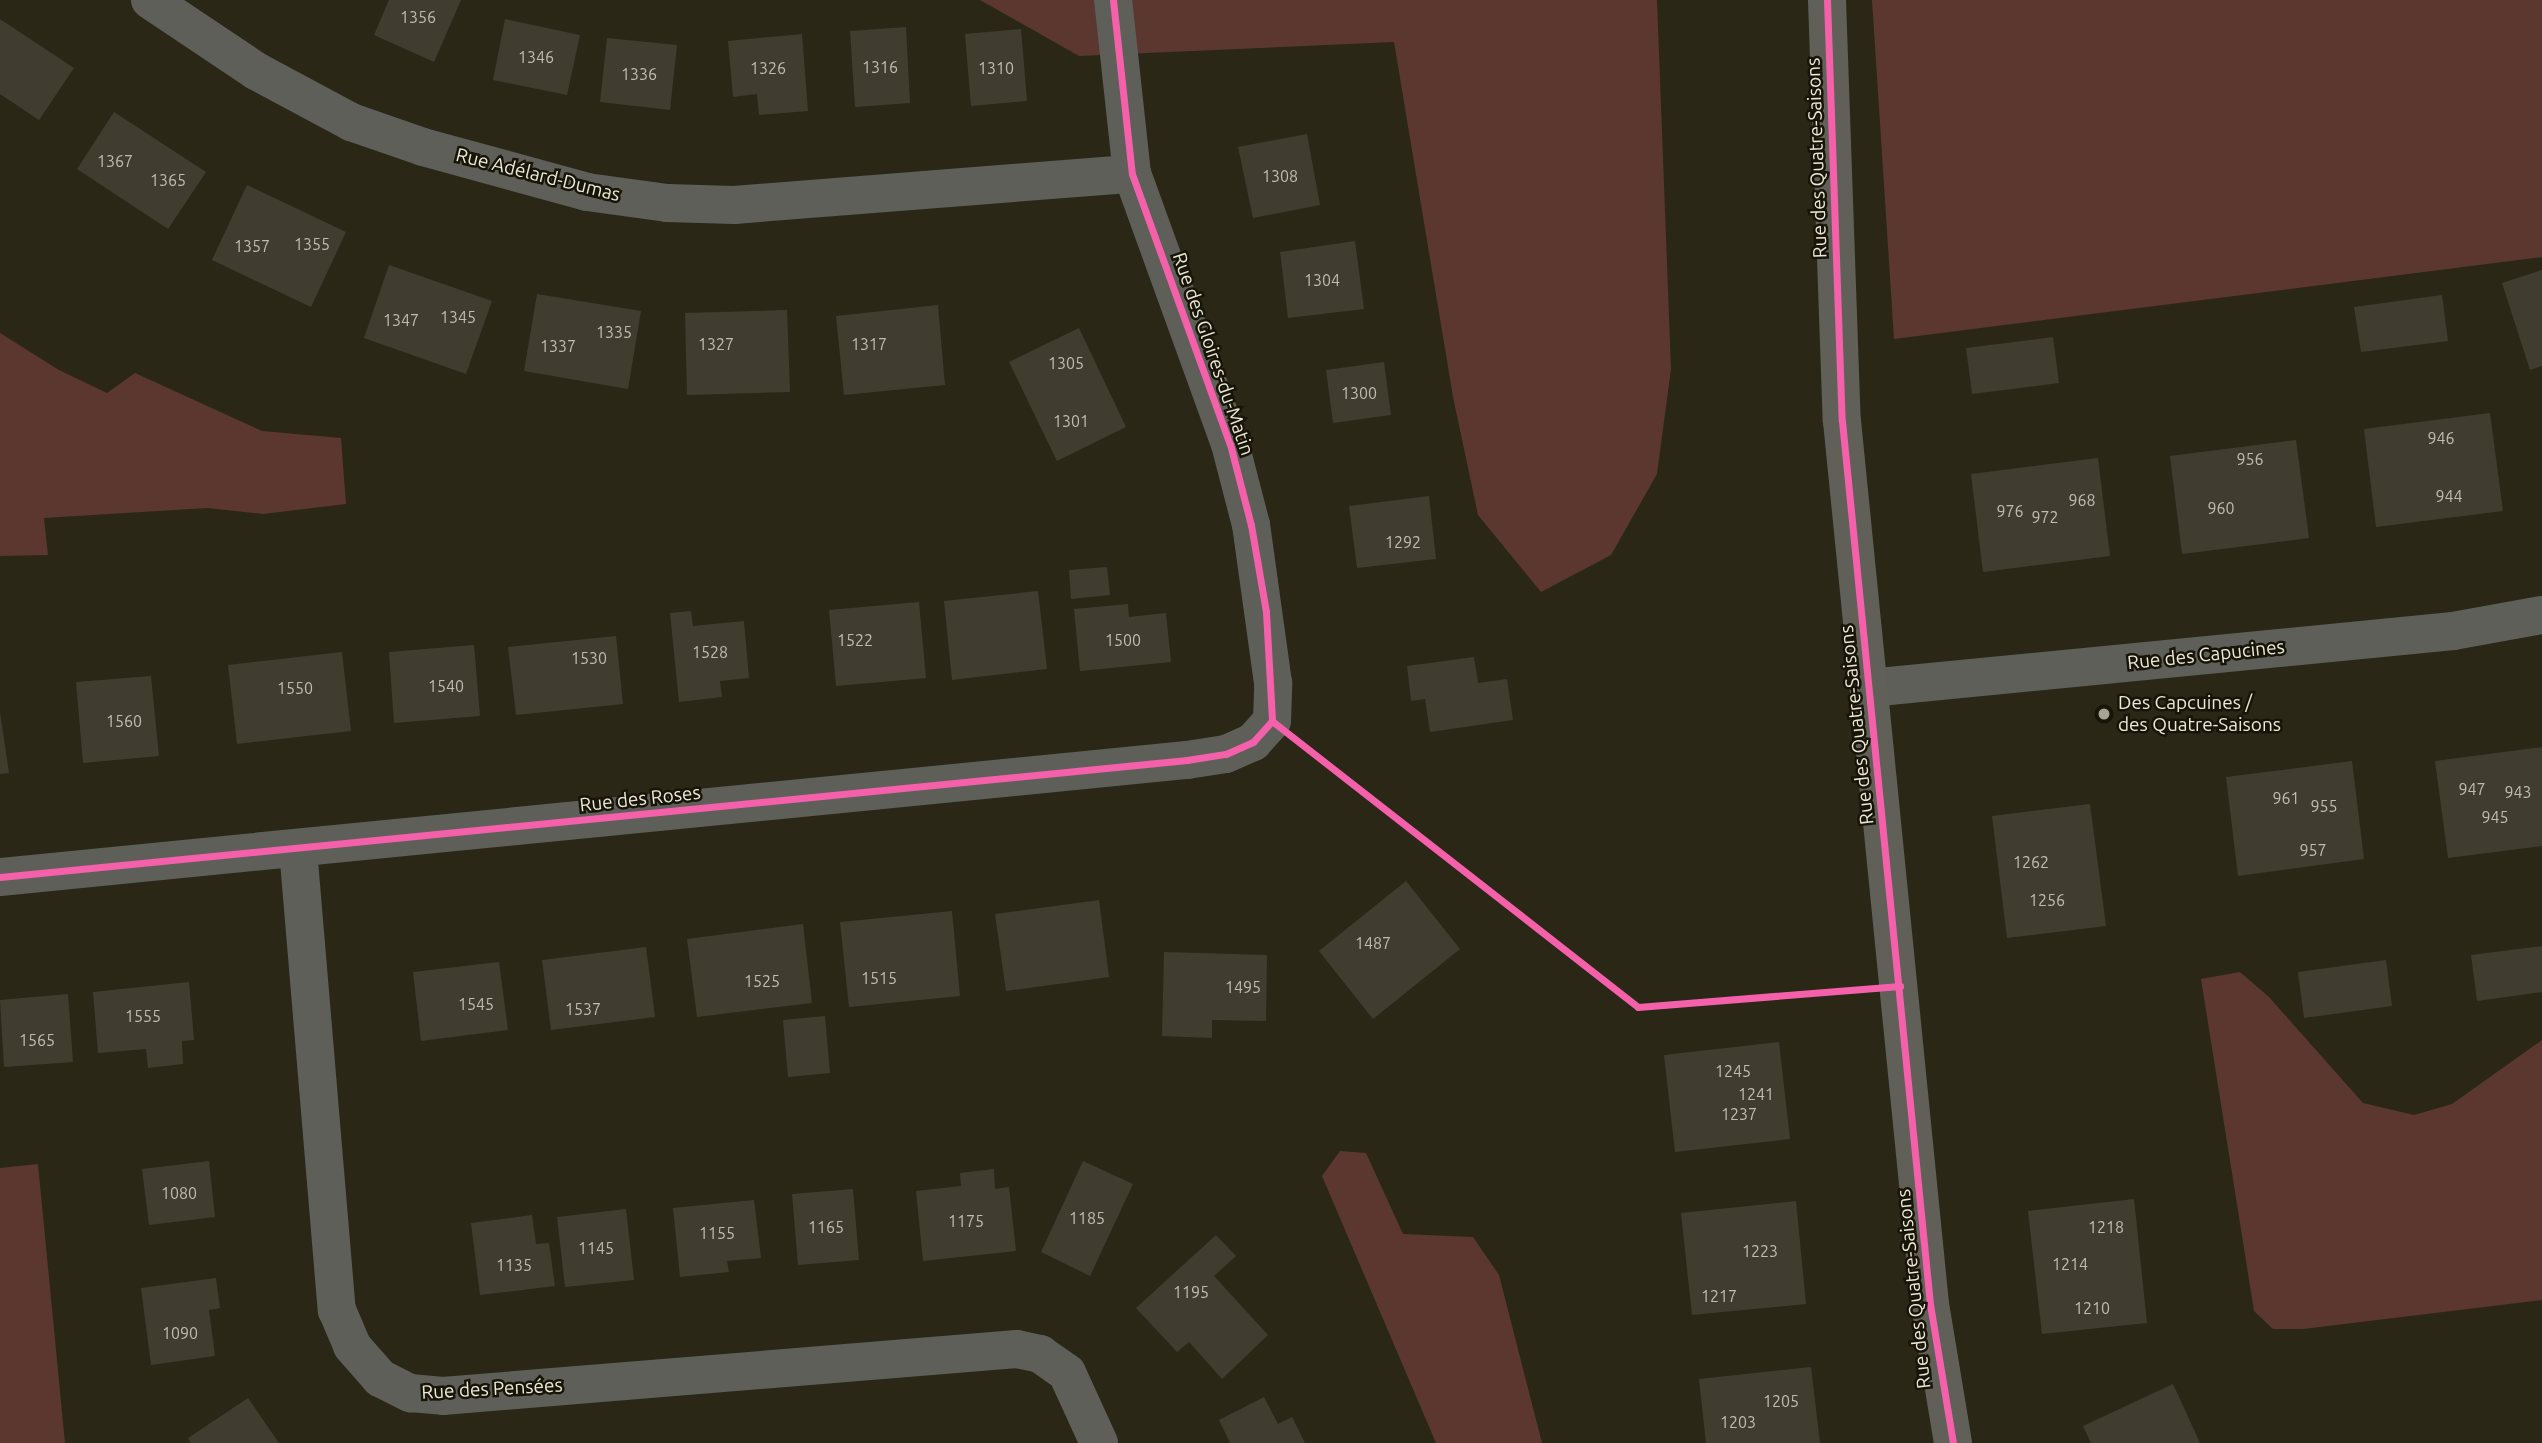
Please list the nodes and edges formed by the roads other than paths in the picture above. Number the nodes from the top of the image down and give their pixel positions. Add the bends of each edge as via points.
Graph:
1 (150, 0) edge
2 (1113, 0) edge
3 (1827, 0) edge
4 (1132, 174) junction
5 (2542, 615) edge
6 (1869, 688) junction
7 (1272, 721) joint
8 (298, 849) junction
9 (0, 877) edge
10 (1099, 1443) edge
11 (1953, 1443) edge

1 - 4 street, Rue Adélard-Dumas via 256,71 351,122 424,147 587,191 667,203 734,205
2 - 4 street, Rue des Gloires-du-Matin
3 - 6 street, Rue des Quatre-Saisons via 1842,421
4 - 7 street, Rue des Gloires-du-Matin via 1230,444 1251,525 1266,612
5 - 6 street, Rue des Capucines via 2453,631
6 - 11 street, Rue des Quatre-Saisons via 1930,1304
7 - 8 street, Rue des Roses via 1244,746 1187,760
8 - 9 street, Rue des Roses
8 - 10 street, Rue des Pensées via 337,1310 352,1346 380,1378 410,1393 443,1396 1017,1349 1040,1354 1067,1373

